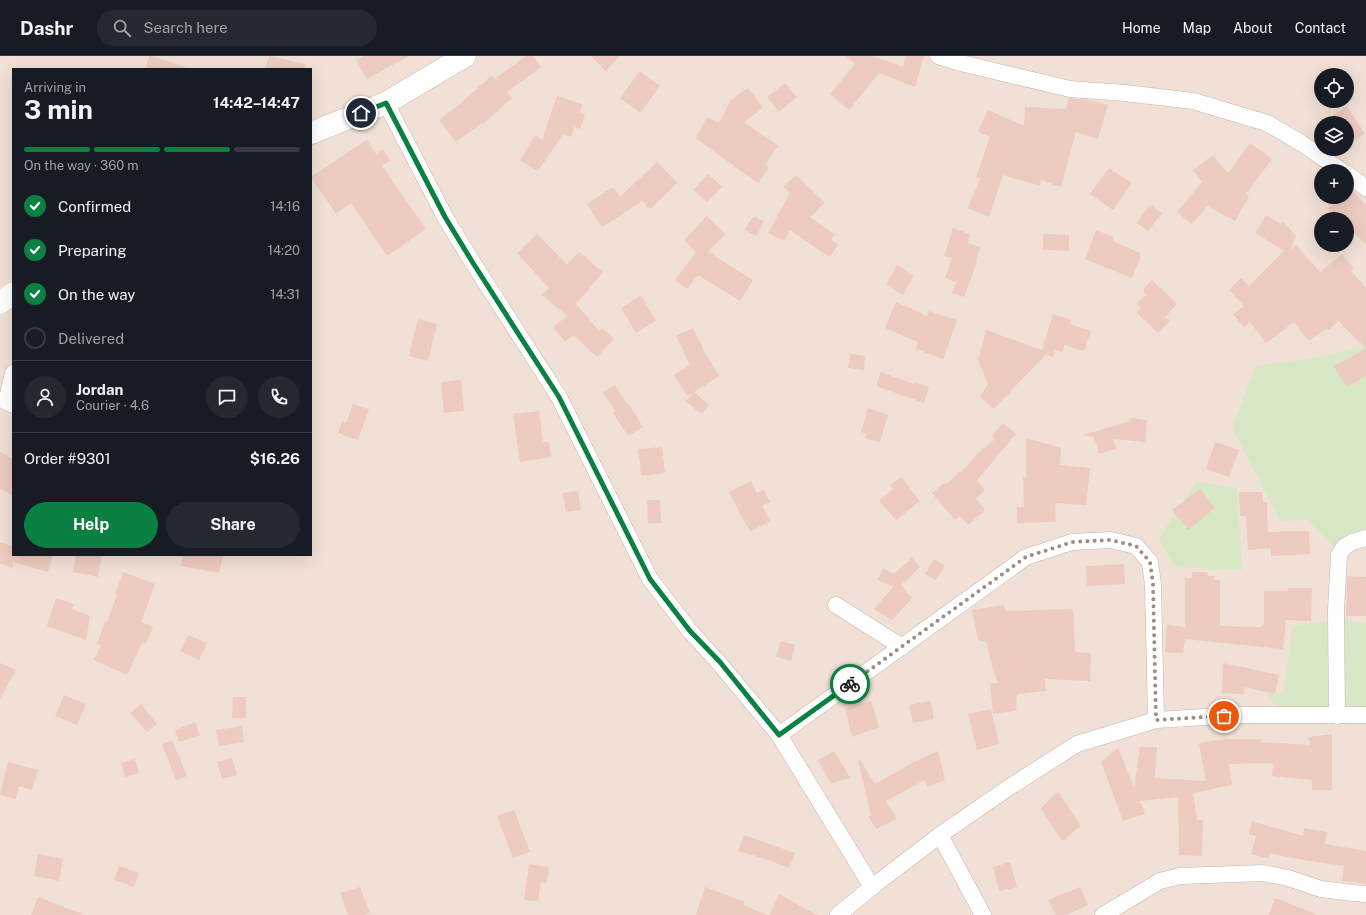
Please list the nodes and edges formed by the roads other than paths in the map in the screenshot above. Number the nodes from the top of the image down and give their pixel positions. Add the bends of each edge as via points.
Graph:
1 (465, 56) edge
2 (938, 56) edge
3 (386, 103) junction
4 (312, 134) edge
5 (1332, 164) edge
6 (1354, 179) edge
7 (1366, 188) edge
8 (12, 294) edge
9 (0, 303) edge
10 (12, 377) edge
11 (12, 405) edge
12 (1366, 538) edge
13 (836, 605) dead end
14 (902, 646) junction
15 (1366, 715) edge
16 (1337, 716) junction
17 (1156, 720) junction
18 (779, 735) junction
19 (940, 835) junction
20 (872, 887) junction
21 (1366, 894) edge
22 (838, 915) edge
23 (983, 915) edge
24 (1103, 915) edge

1 - 3 main road
2 - 5 street via 1070,89 1193,101 1267,123
3 - 4 main road
3 - 18 street via 445,217 559,397 650,579 690,631 720,662
6 - 7 street
8 - 9 main road
10 - 11 street via 6,402
12 - 16 street via 1344,547 1339,555 1336,610
13 - 14 street
14 - 17 street via 1026,557 1072,542 1111,540 1136,546 1150,562 1153,584
14 - 18 street
15 - 16 street
16 - 17 street via 1238,714
17 - 19 street via 1077,744
18 - 20 street
19 - 20 street
19 - 23 street
20 - 22 street
21 - 24 street via 1321,889 1263,873 1180,876 1160,881

